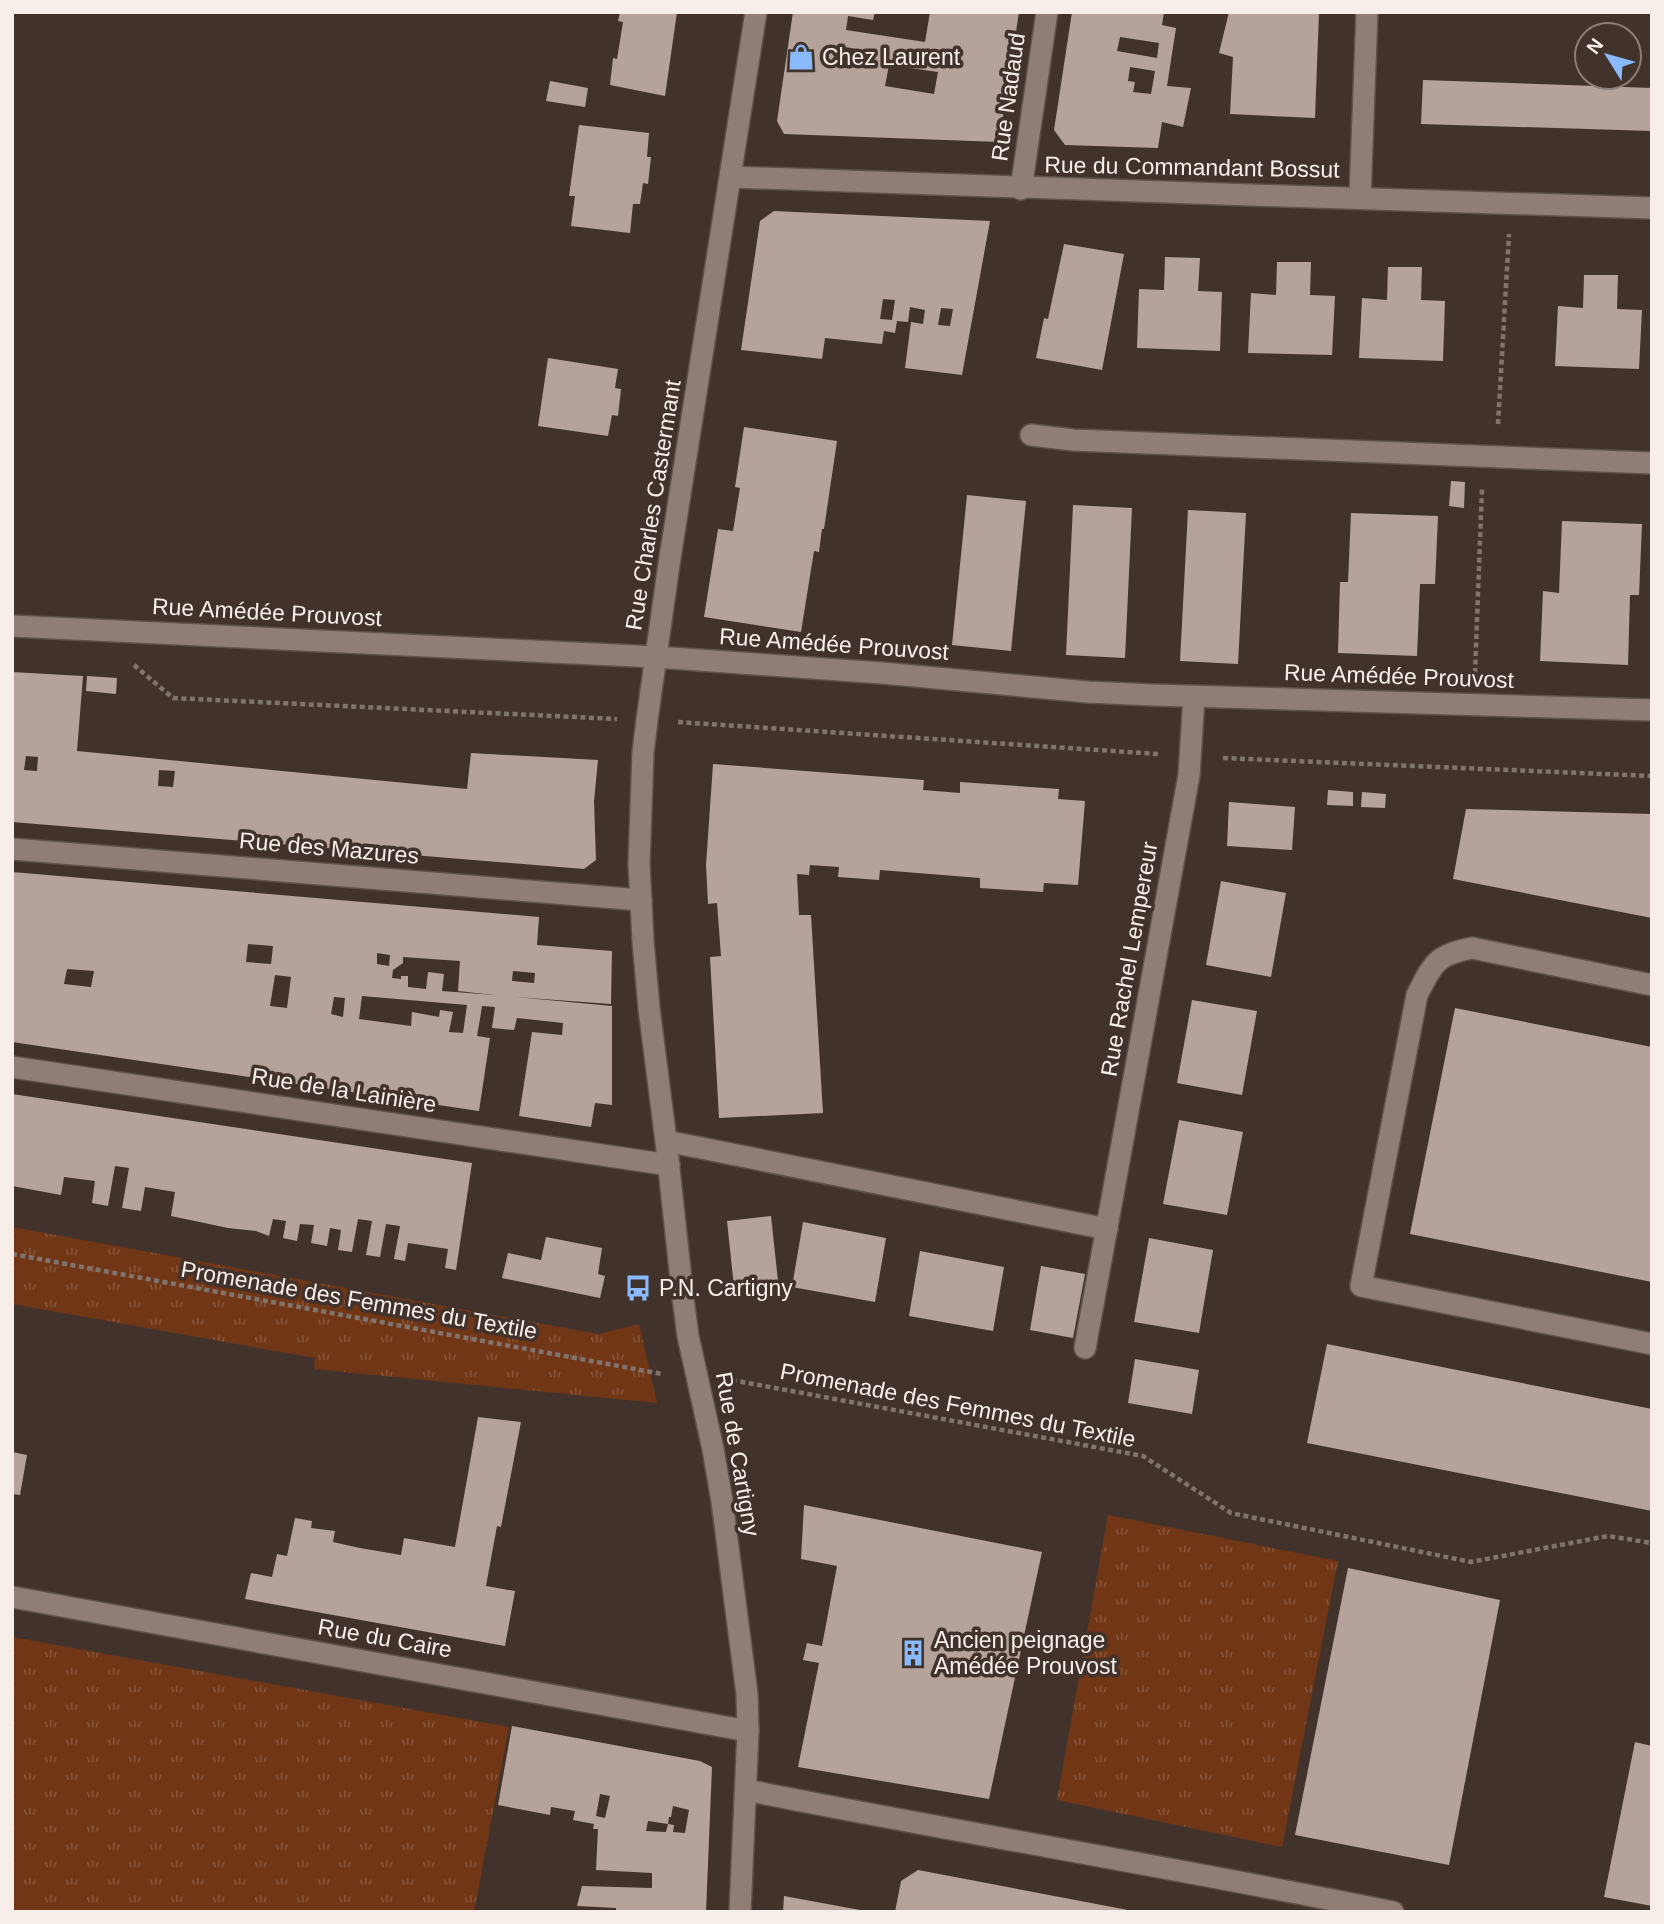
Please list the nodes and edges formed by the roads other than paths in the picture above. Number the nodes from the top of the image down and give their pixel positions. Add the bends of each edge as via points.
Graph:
1 (756, 12) edge
2 (1047, 12) edge
3 (1367, 12) edge
4 (731, 177) junction
5 (1021, 189) junction
6 (1360, 197) junction
7 (1652, 208) edge
8 (1031, 435) dead end
9 (1652, 463) edge
10 (12, 626) edge
11 (656, 657) junction
12 (1194, 697) junction
13 (1652, 710) edge
14 (12, 849) edge
15 (641, 900) junction
16 (1652, 985) edge
17 (649, 1008) joint
18 (12, 1067) edge
19 (666, 1141) junction
20 (668, 1165) junction
21 (1107, 1229) junction
22 (1652, 1345) edge
23 (1085, 1348) dead end
24 (12, 1597) edge
25 (748, 1731) junction
26 (746, 1790) junction
27 (740, 1912) edge
28 (1394, 1912) edge

1 - 4 street, Rue Charles Castermant
2 - 5 street, Rue Nadaud
3 - 6 street
4 - 5 street, Rue du Commandant Bossut
4 - 11 street, Rue Charles Castermant
5 - 6 street, Rue du Commandant Bossut
6 - 7 street, Rue du Commandant Bossut
8 - 9 street
10 - 11 street, Rue Amédée Prouvost
11 - 12 street, Rue Amédée Prouvost
11 - 15 street, Rue Charles Castermant via 643,753
12 - 13 street, Rue Amédée Prouvost
12 - 21 street, Rue Rachel Lempereur via 1191,756
14 - 15 street, Rue des Mazures
15 - 17 street, Rue Charles Castermant
16 - 22 street via 1472,948 1450,952 1432,967 1418,995 1361,1286
17 - 19 street, Rue de Cartigny
18 - 20 street, Rue de la Lainière
19 - 20 street, Rue de Cartigny
19 - 21 street
20 - 25 street, Rue de Cartigny via 688,1336 713,1449 744,1659
21 - 23 street, Rue Rachel Lempereur
24 - 25 street, Rue du Caire
25 - 26 street, Rue de Cartigny
26 - 27 street, Rue de Cartigny
26 - 28 street

